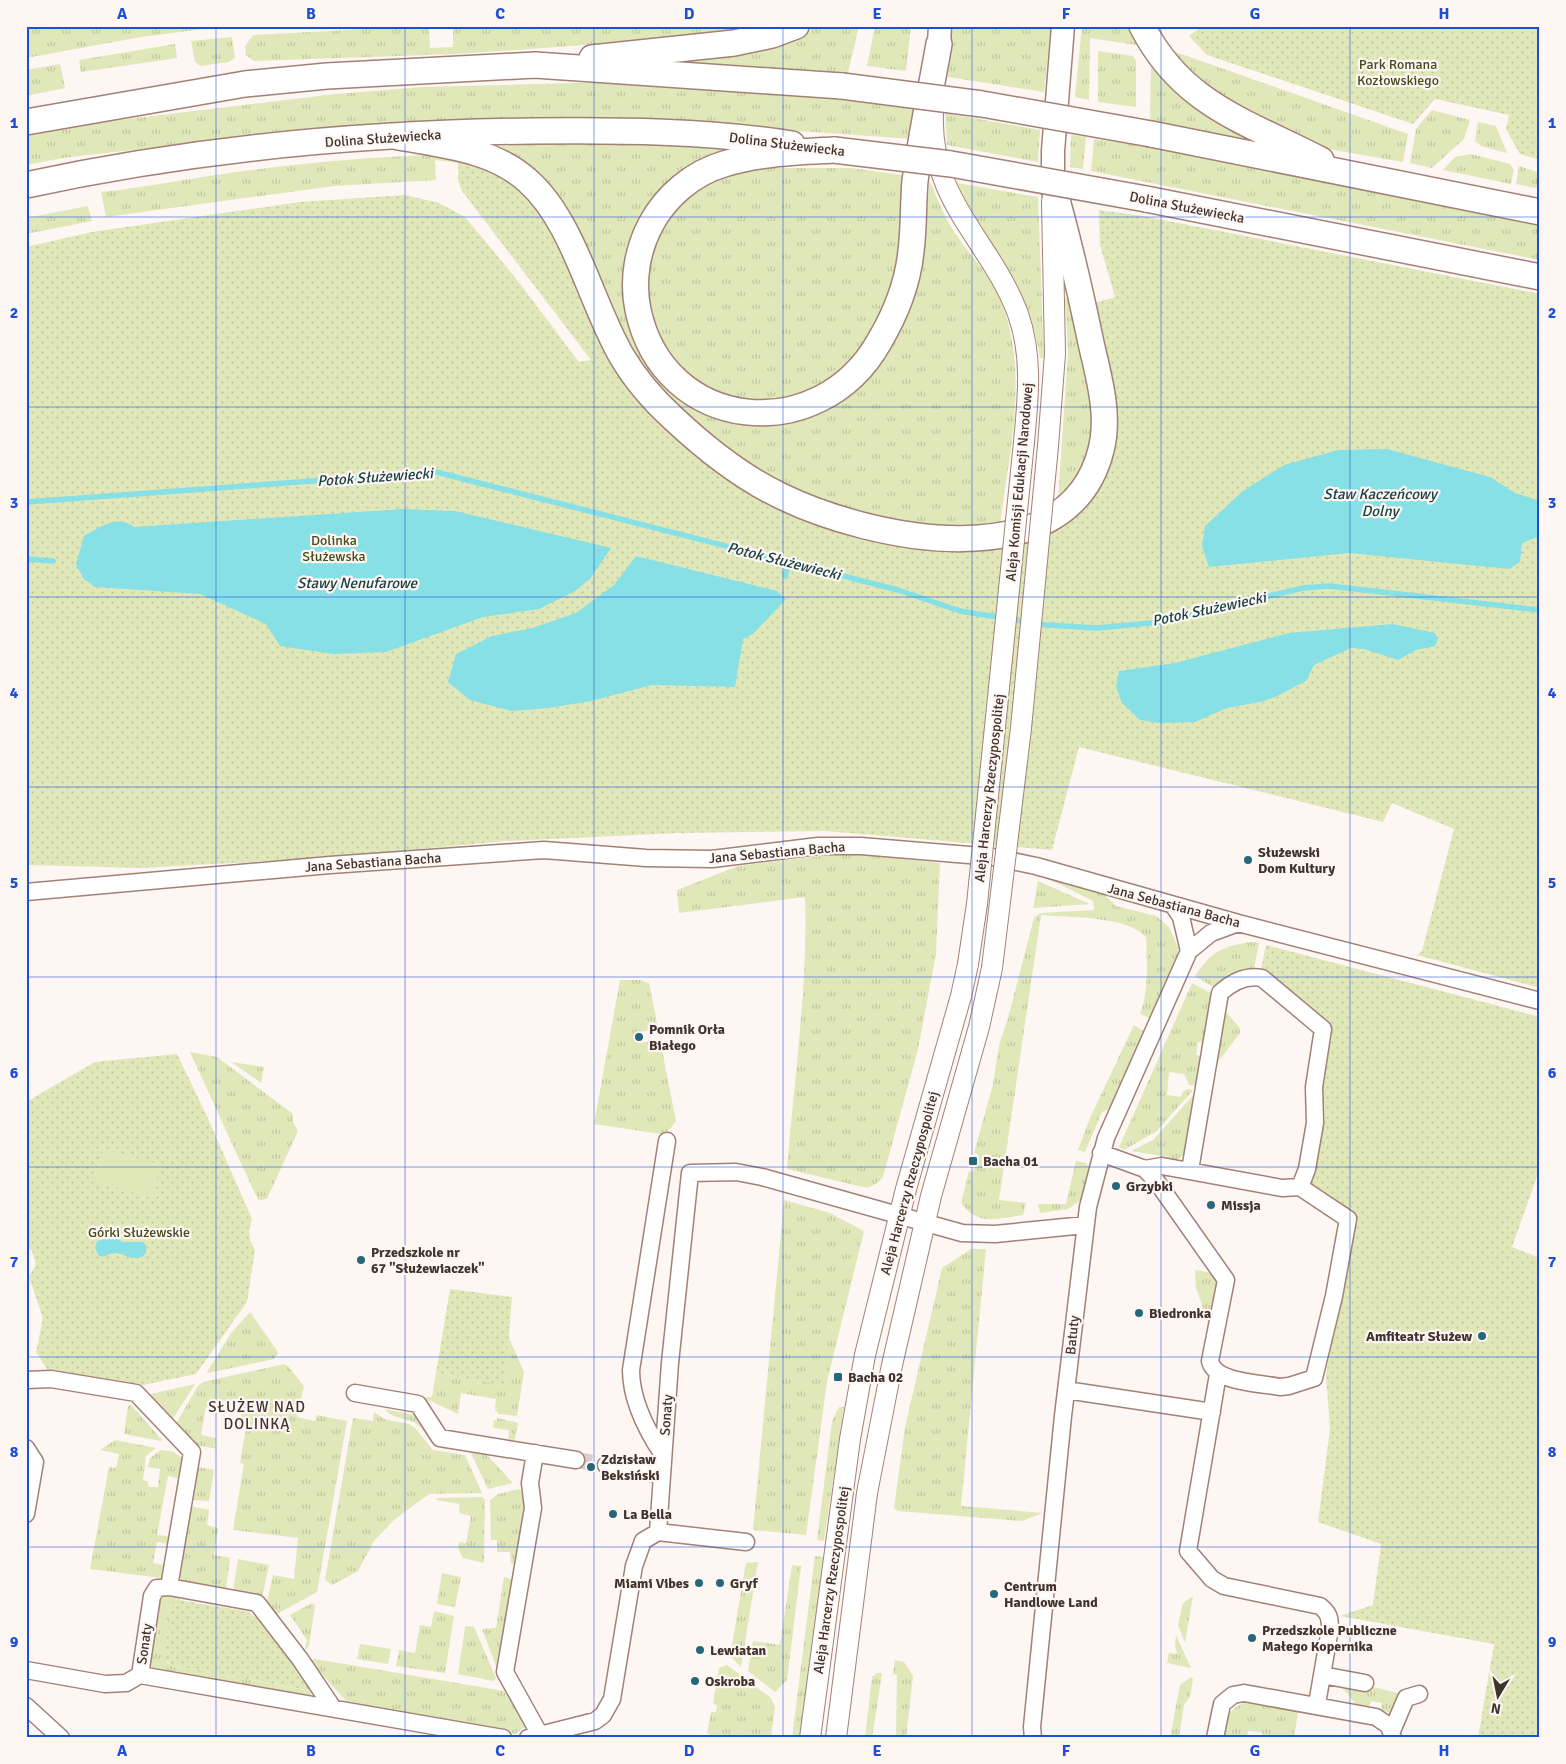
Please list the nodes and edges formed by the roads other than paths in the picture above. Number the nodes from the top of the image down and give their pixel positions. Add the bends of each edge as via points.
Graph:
1 (796, 26) edge
2 (1063, 26) edge
3 (1142, 26) edge
4 (939, 35) edge
5 (535, 66) junction
6 (26, 122) edge
7 (394, 136) junction
8 (834, 150) junction
9 (1350, 175) junction
10 (26, 185) edge
11 (1053, 186) junction
12 (1540, 212) edge
13 (1540, 277) edge
14 (1006, 629) joint
15 (1030, 632) joint
16 (26, 892) edge
17 (1173, 905) junction
18 (1238, 923) junction
19 (1189, 951) junction
20 (1540, 1001) edge
21 (667, 1141) dead end
22 (1101, 1153) junction
23 (1145, 1169) junction
24 (1190, 1170) junction
25 (1300, 1187) junction
26 (900, 1217) junction
27 (926, 1224) junction
28 (1085, 1226) junction
29 (1215, 1370) junction
30 (26, 1380) edge
31 (1066, 1390) junction
32 (355, 1393) dead end
33 (1212, 1412) junction
34 (26, 1448) edge
35 (535, 1454) junction
36 (664, 1455) junction
37 (576, 1460) tunnel mouth
38 (606, 1465) tunnel mouth
39 (662, 1475) junction
40 (26, 1514) edge
41 (658, 1532) junction
42 (746, 1542) dead end
43 (169, 1587) junction
44 (26, 1670) edge
45 (140, 1675) junction
46 (1322, 1675) junction
47 (1365, 1683) dead end
48 (1418, 1694) dead end
49 (1317, 1704) junction
50 (26, 1706) edge
51 (333, 1708) junction
52 (1392, 1735) edge
53 (542, 1736) edge
54 (61, 1738) edge
55 (503, 1738) edge
56 (810, 1738) edge
57 (836, 1738) edge
58 (1032, 1738) edge
59 (1215, 1738) edge

1 - 5 main road via 772,35 734,42
2 - 11 main road, Aleja Komisji Edukacji Narodowej
3 - 9 main road via 1153,49 1197,95 1230,117
4 - 8 main road via 916,182 908,270 888,326 870,356 841,388 804,407 754,413 706,401 688,391 669,373 651,347 642,328 635,295 635,274 648,230 658,213 676,192 705,172 724,164 787,152
4 - 14 street, Aleja Komisji Edukacji Narodowej, bridge via 934,140 952,200 1001,278 1022,328 1029,381
5 - 6 main road via 327,76 245,84
5 - 9 main road, bridge via 842,86 982,104 1151,134
7 - 8 main road, Dolina Służewiecka via 653,132 725,136
7 - 10 main road, Dolina Służewiecka via 186,156
7 - 11 main road via 481,153 497,159 535,187 550,204 634,376 676,421 732,467 779,495 811,509 871,527 923,536 992,536 1038,524 1077,498 1098,460 1105,424 1100,386 1073,254
8 - 13 main road, Dolina Służewiecka, bridge via 960,165
9 - 12 main road
11 - 15 street, Aleja Komisji Edukacji Narodowej, bridge via 1051,231 1055,354
14 - 26 street, Aleja Harcerzy Rzeczypospolitej, bridge via 968,964
15 - 27 street, Aleja Harcerzy Rzeczypospolitej, bridge via 992,968
16 - 17 street, Jana Sebastiana Bacha via 544,850 646,858 712,858 847,845 993,857
17 - 18 street, Jana Sebastiana Bacha
17 - 19 street via 1181,917
18 - 19 street, Batuty via 1211,933
18 - 20 street, Jana Sebastiana Bacha
19 - 22 street, Batuty
21 - 36 street via 631,1370 631,1382 649,1434
22 - 23 street
22 - 28 street, Batuty
23 - 24 street via 1162,1166
23 - 29 street via 1226,1280 1210,1361
24 - 25 street via 1282,1188
24 - 25 street via 1220,993 1228,986 1255,976 1269,982 1323,1029 1314,1087 1315,1123 1308,1169
25 - 29 street via 1348,1219 1314,1378 1280,1387 1224,1378
26 - 27 street
26 - 36 street, Sonaty via 762,1177 736,1172 690,1173
26 - 56 street, Aleja Harcerzy Rzeczypospolitej via 865,1355 850,1439
27 - 28 street via 954,1232 979,1234
27 - 57 street, Aleja Harcerzy Rzeczypospolitej via 892,1365 867,1493
28 - 31 street, Batuty
29 - 33 street
30 - 43 street via 51,1379 136,1393 192,1452
31 - 33 street
31 - 58 street, Batuty
32 - 35 street via 418,1404 440,1438
33 - 46 street via 1188,1551 1212,1579 1224,1586 1320,1606 1327,1611 1330,1629
34 - 40 street via 35,1462
35 - 37 street
35 - 53 street via 530,1483 534,1508 505,1672
36 - 39 street, Sonaty
38 - 39 street
39 - 41 street, Sonaty
41 - 42 street
41 - 53 street via 643,1540 636,1560 609,1706 595,1721
43 - 45 street, Sonaty via 157,1588 152,1596
43 - 51 street via 258,1603
44 - 45 street via 105,1684 126,1683
45 - 51 street, Sonaty
46 - 47 street
46 - 49 street
48 - 52 street via 1406,1698
49 - 52 street via 1376,1717 1389,1726
49 - 59 street via 1244,1693 1233,1695 1222,1704
50 - 54 street
51 - 55 street, Sonaty

